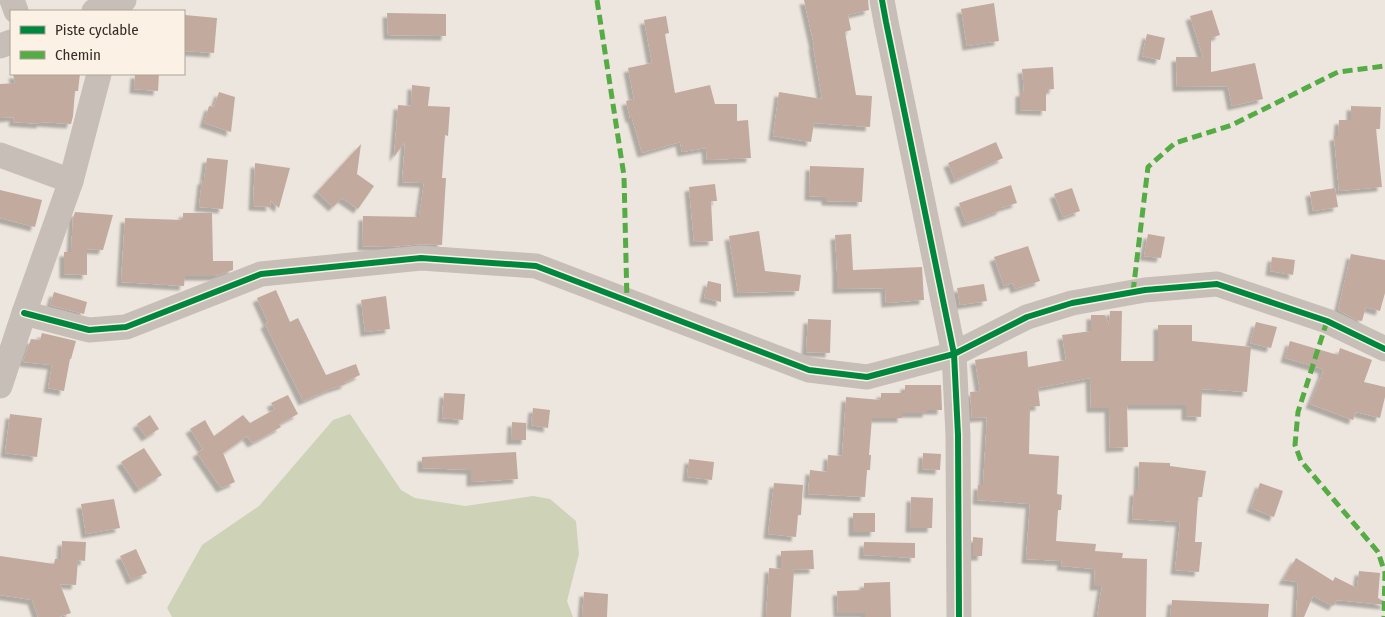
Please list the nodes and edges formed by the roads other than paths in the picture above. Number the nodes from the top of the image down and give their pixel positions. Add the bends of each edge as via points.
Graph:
1 (882, 0) edge
2 (119, 4) edge
3 (98, 10) edge
4 (99, 75) edge
5 (0, 155) edge
6 (71, 181) junction
7 (24, 313) junction
8 (1385, 348) edge
9 (954, 354) junction
10 (0, 386) edge
11 (959, 617) edge

1 - 9 street
2 - 3 street
4 - 6 street
5 - 6 street
6 - 7 street
7 - 9 street via 89,330 126,327 261,274 421,258 536,266 809,370 867,377
7 - 10 street
8 - 9 street via 1327,321 1217,284 1145,290 1072,303 1028,317
9 - 11 street

